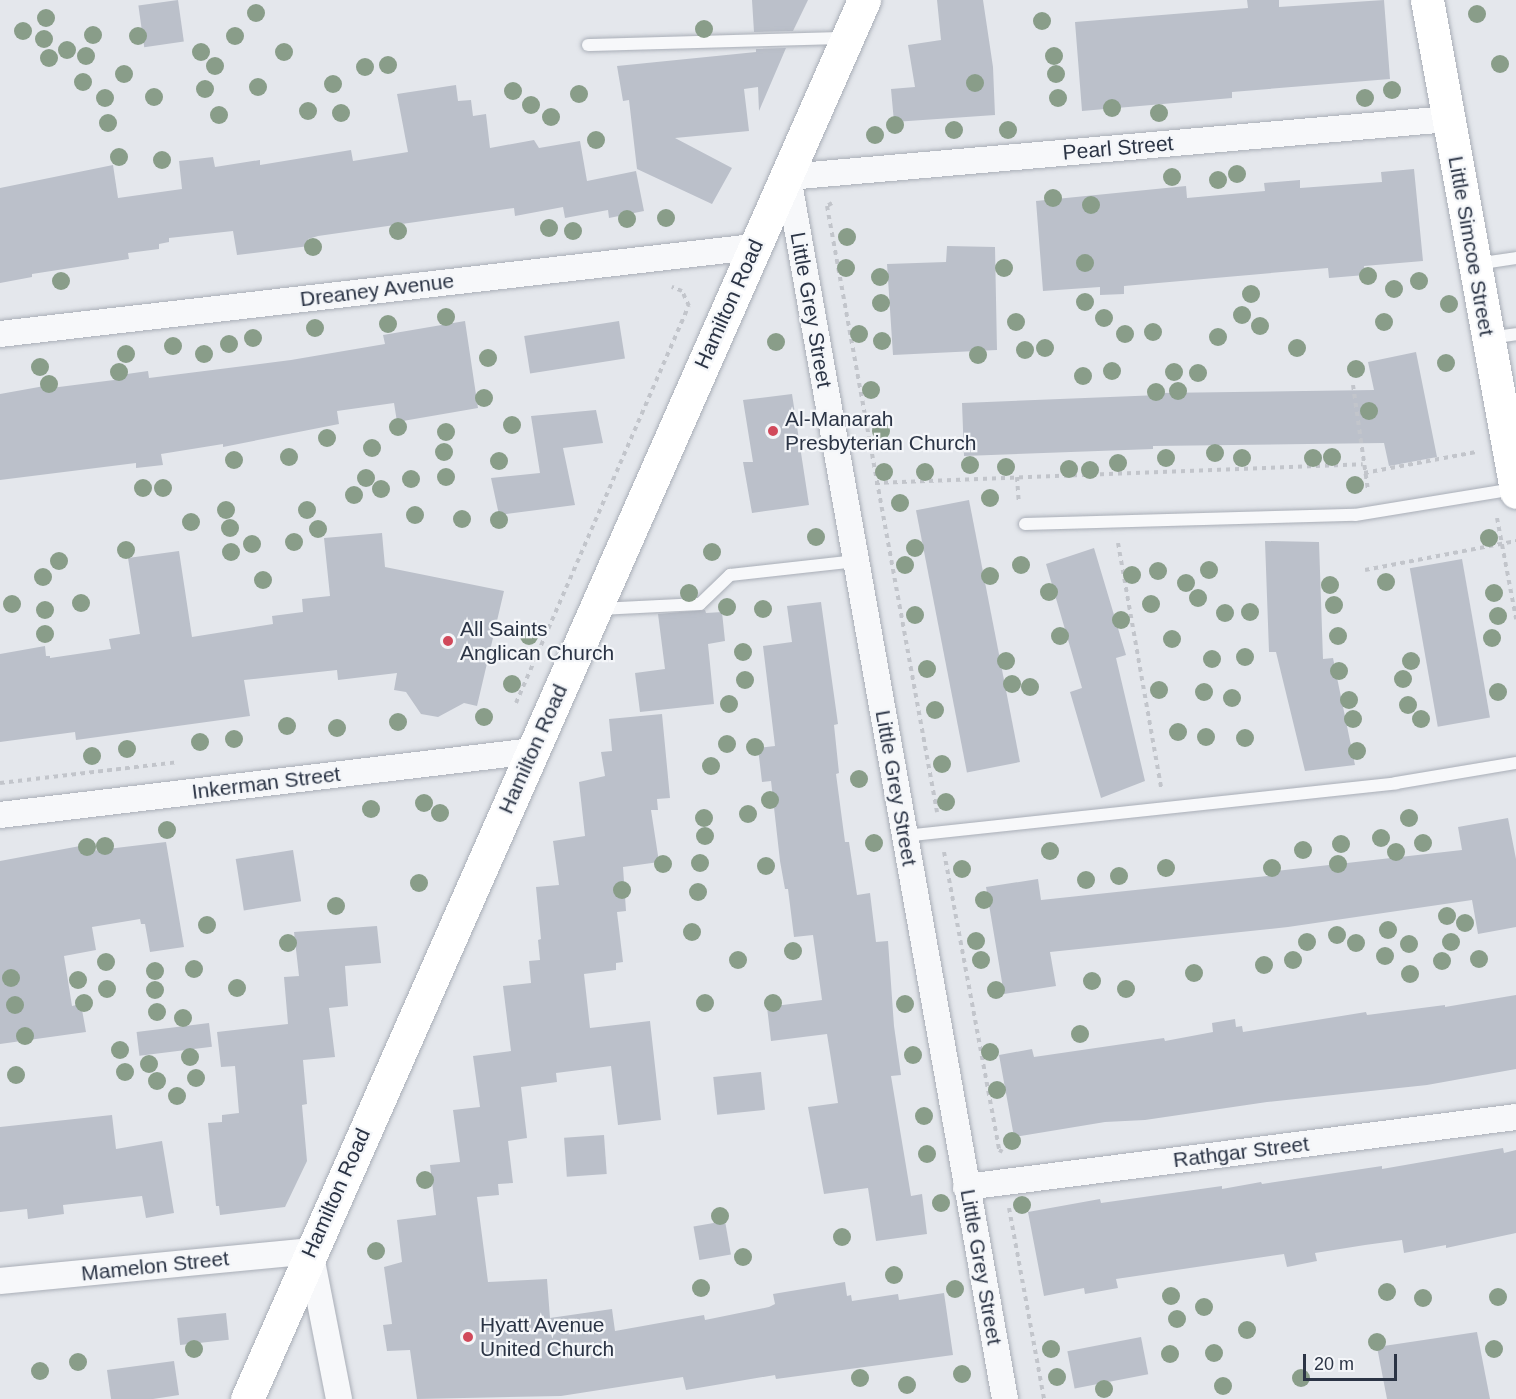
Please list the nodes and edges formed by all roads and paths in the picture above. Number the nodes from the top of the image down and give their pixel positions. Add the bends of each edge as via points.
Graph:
1 (864, 0) edge
2 (1427, 0) edge
3 (848, 38) junction
4 (588, 45) dead end
5 (1448, 119) junction
6 (788, 177) junction
7 (836, 201) dead end
8 (753, 247) junction
9 (1516, 258) edge
10 (1474, 265) junction
11 (668, 285) dead end
12 (0, 334) edge
13 (1502, 336) edge
14 (1353, 385) dead end
15 (1508, 446) junction
16 (1363, 464) junction
17 (1364, 473) junction
18 (878, 483) junction
19 (842, 484) junction
20 (1516, 490) edge
21 (1372, 512) junction
22 (1497, 518) dead end
23 (1114, 522) junction
24 (1025, 524) dead end
25 (1516, 541) edge
26 (1502, 543) junction
27 (856, 561) junction
28 (1365, 570) dead end
29 (594, 609) junction
30 (1516, 619) edge
31 (513, 708) dead end
32 (532, 751) junction
33 (187, 761) dead end
34 (1516, 763) edge
35 (0, 783) edge
36 (1165, 808) junction
37 (0, 815) edge
38 (941, 832) junction
39 (904, 836) junction
40 (1516, 1117) edge
41 (1008, 1154) dead end
42 (966, 1187) junction
43 (1008, 1205) dead end
44 (310, 1251) junction
45 (0, 1281) edge
46 (247, 1399) edge
47 (339, 1399) edge
48 (1005, 1399) edge
49 (1044, 1399) edge

1 - 3 main road, Hamilton Road
2 - 5 main road, Little Simcoe Street
3 - 4 lane
3 - 6 main road, Hamilton Road
5 - 6 street, Pearl Street
5 - 10 main road, Little Simcoe Street
6 - 8 main road, Hamilton Road
6 - 19 street, Little Grey Street
7 - 18 path via 827,206
8 - 12 street, Dreaney Avenue
8 - 29 main road, Hamilton Road
9 - 10 lane
10 - 13 main road, Little Simcoe Street
11 - 31 path via 682,291 689,306
13 - 15 main road, Little Simcoe Street
14 - 16 path
15 - 17 path
15 - 20 main road, Little Simcoe Street
16 - 17 path
16 - 18 path
17 - 21 path
18 - 19 path
18 - 38 path
19 - 27 street, Little Grey Street
20 - 21 lane
21 - 23 lane
22 - 26 path
23 - 24 lane
23 - 36 path
25 - 26 path
26 - 28 path
26 - 30 path
27 - 29 lane via 730,575 700,604
27 - 39 street, Little Grey Street
29 - 32 main road, Hamilton Road
32 - 37 street, Inkerman Street
32 - 44 main road, Hamilton Road
33 - 35 path
34 - 36 lane via 1396,783
36 - 38 lane
38 - 39 lane
38 - 41 path via 999,1150
39 - 42 street, Little Grey Street
40 - 42 street, Rathgar Street
42 - 48 street, Little Grey Street
43 - 49 path
44 - 45 street, Mamelon Street
44 - 46 main road, Hamilton Road
44 - 47 street

